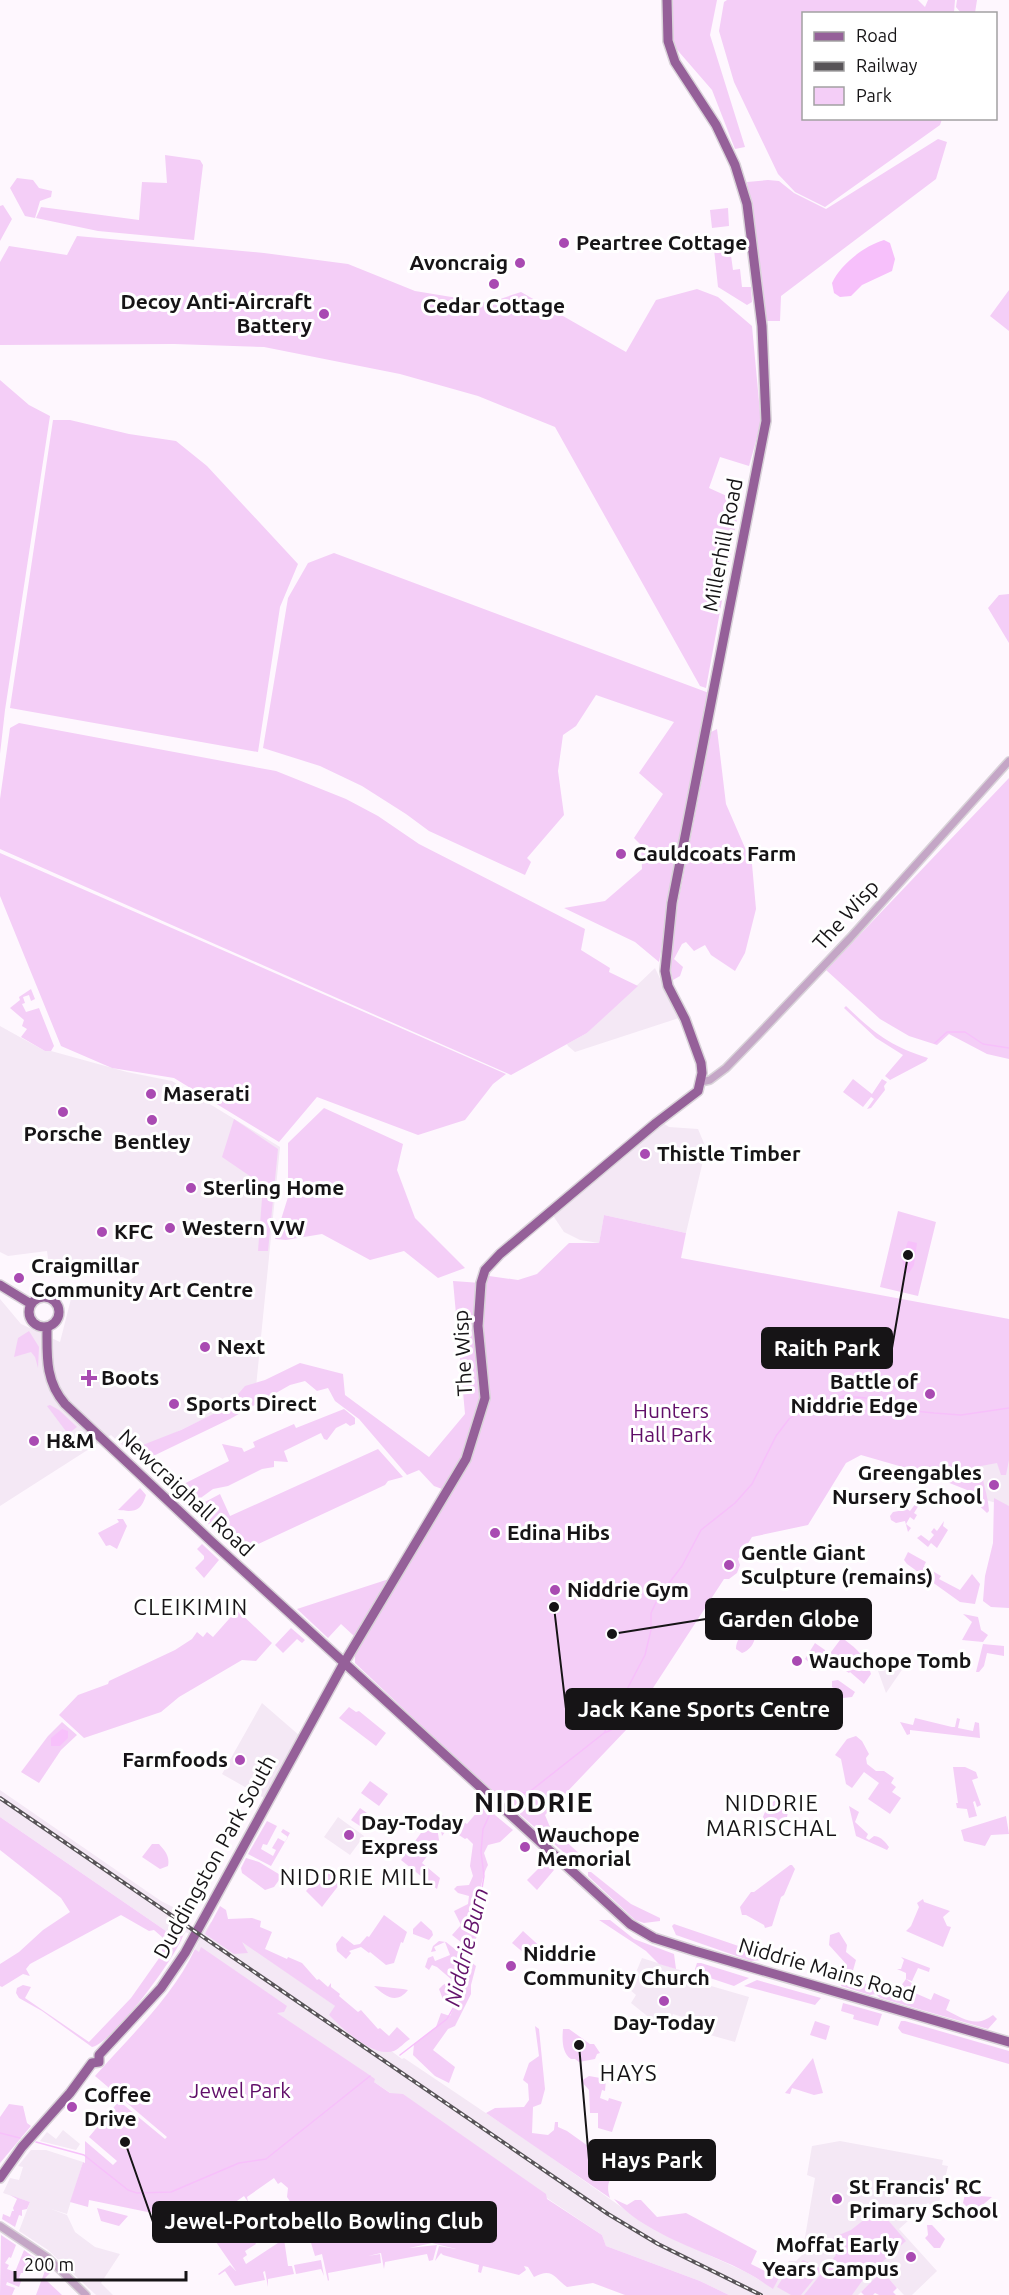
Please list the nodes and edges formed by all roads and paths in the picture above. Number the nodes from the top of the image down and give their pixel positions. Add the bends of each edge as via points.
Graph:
1 (667, 0) edge
2 (1009, 761) edge
3 (701, 1082) junction
4 (0, 1285) edge
5 (31, 1305) junction
6 (47, 1327) junction
7 (344, 1663) junction
8 (1009, 2042) edge
9 (0, 2178) edge
10 (0, 2226) edge
11 (86, 2295) edge

1 - 3 main road, Millerhill Road via 668,41 675,62 716,125 735,165 747,204 762,326 766,421 668,934 668,986 701,1063
2 - 3 street, The Wisp via 759,1034 726,1068
3 - 7 main road, The Wisp via 698,1091 485,1269 478,1316 486,1398 470,1450
4 - 5 main road
5 - 6 main road via 32,1322
5 - 6 main road via 45,1296 58,1304 58,1318
6 - 7 main road, Newcraighall Road via 48,1371 65,1404
7 - 8 main road, Niddrie Mains Road via 634,1928 694,1951
7 - 9 main road, Duddingston Park South via 174,1970 95,2059
10 - 11 street via 46,2256

